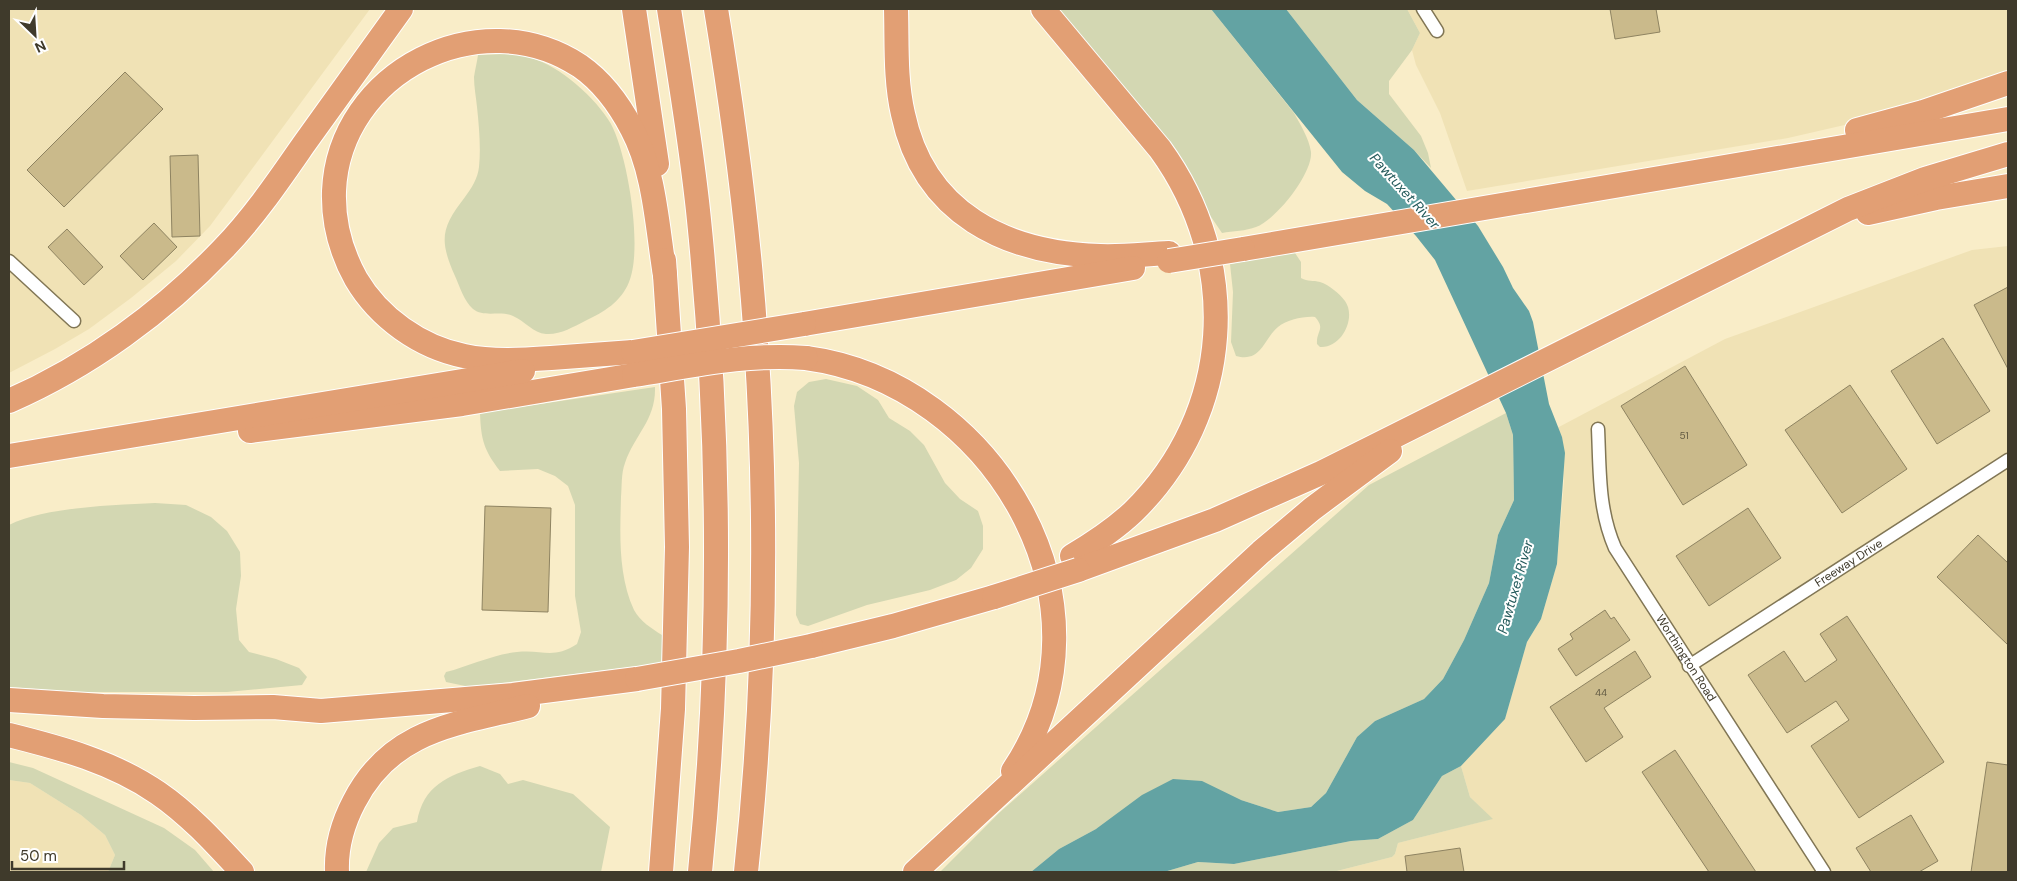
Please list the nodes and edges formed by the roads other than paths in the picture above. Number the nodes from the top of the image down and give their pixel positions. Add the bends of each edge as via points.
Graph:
1 (401, 9) edge
2 (634, 9) edge
3 (669, 9) edge
4 (716, 9) edge
5 (896, 9) edge
6 (1043, 9) edge
7 (1423, 9) edge
8 (1437, 32) dead end
9 (2008, 83) edge
10 (2008, 119) edge
11 (2008, 154) edge
12 (1643, 181) junction
13 (2008, 186) edge
14 (1796, 233) junction
15 (1169, 257) junction
16 (9, 260) edge
17 (665, 275) junction
18 (74, 321) dead end
19 (634, 364) junction
20 (9, 401) edge
21 (1458, 405) junction
22 (1598, 429) dead end
23 (9, 458) edge
24 (2008, 460) edge
25 (1075, 563) junction
26 (1689, 666) junction
27 (637, 679) junction
28 (9, 700) edge
29 (9, 735) edge
30 (984, 808) junction
31 (661, 868) edge
32 (242, 872) edge
33 (338, 872) edge
34 (700, 872) edge
35 (746, 872) edge
36 (915, 872) edge
37 (1824, 872) edge

1 - 20 highway via 269,194 224,248 166,302 126,333 73,368
2 - 17 highway via 656,156
3 - 34 highway via 696,193 714,414 715,657 710,766
4 - 35 highway via 747,230 761,421 762,643 757,752
5 - 15 highway via 899,87 905,124 923,169 953,206 996,234 1045,250 1103,256
6 - 25 highway via 1160,149 1190,198 1212,269 1216,310 1214,354 1208,382 1194,424 1180,452 1132,513
7 - 8 street
9 - 12 highway via 1893,121
10 - 12 highway
11 - 14 highway via 1899,188
12 - 15 highway, bridge via 1243,249
13 - 14 highway via 1902,206
14 - 21 highway
15 - 19 highway, bridge via 804,324
16 - 18 street
17 - 19 highway via 649,177 633,130 615,100 599,82 580,66 555,52 496,40 434,51 405,66 381,85 351,124 340,152 335,179 334,210 338,236 358,283 398,325 440,349 478,358
17 - 31 highway via 674,410 677,556 673,718
19 - 23 highway
19 - 30 highway, bridge via 781,356 845,365 906,391 939,413 994,467 1035,539 1046,574 1053,634 1050,679 1040,720 1007,781
21 - 25 highway via 1270,496 1169,538
21 - 30 highway via 1286,530
22 - 26 street, Worthington Road via 1602,508 1610,536 1622,561
24 - 26 street, Freeway Drive
25 - 27 highway, bridge via 994,597 893,626 739,661
26 - 37 street, Worthington Road
27 - 28 highway via 513,696 321,710 103,706
27 - 33 highway via 442,728 401,746 377,766 351,808 341,837
29 - 32 highway via 88,757 137,780 179,810
30 - 36 highway

